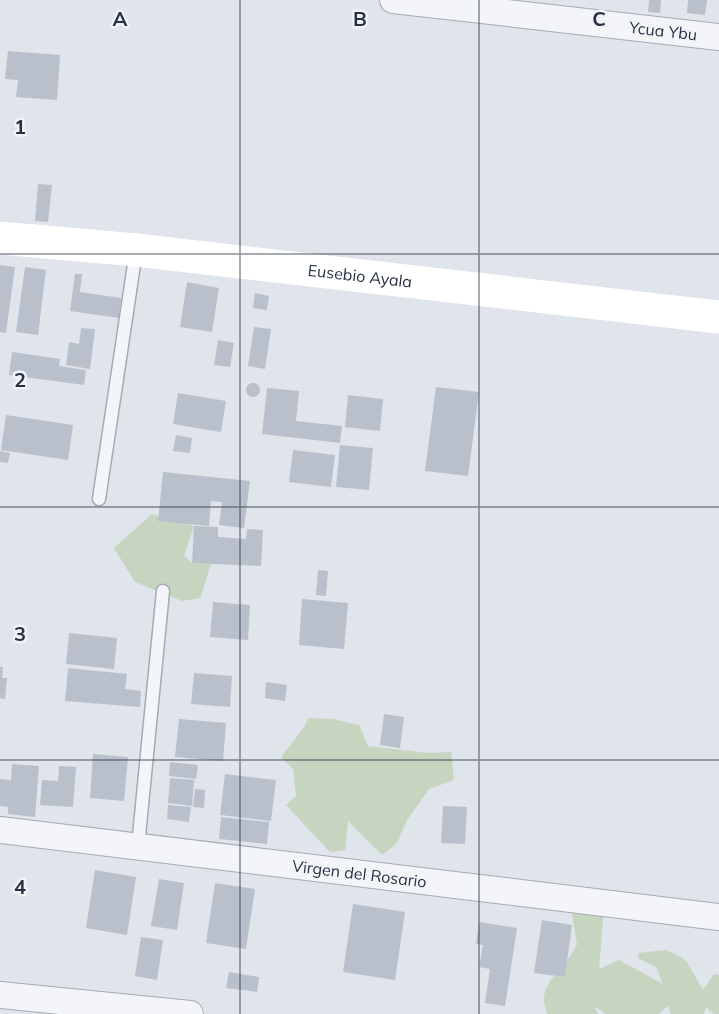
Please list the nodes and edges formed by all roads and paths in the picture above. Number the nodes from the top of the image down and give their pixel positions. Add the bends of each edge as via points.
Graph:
1 (393, 0) edge
2 (719, 37) edge
3 (0, 238) edge
4 (136, 250) junction
5 (719, 317) edge
6 (99, 499) dead end
7 (163, 591) dead end
8 (0, 830) edge
9 (138, 846) junction
10 (719, 917) edge
11 (0, 995) edge
12 (190, 1014) edge

1 - 2 street, Ycua Ybu
3 - 4 main road, Eusebio Ayala
4 - 5 main road, Eusebio Ayala
4 - 6 lane
7 - 9 lane
8 - 9 street, Virgen del Rosario
9 - 10 street, Virgen del Rosario
11 - 12 street

